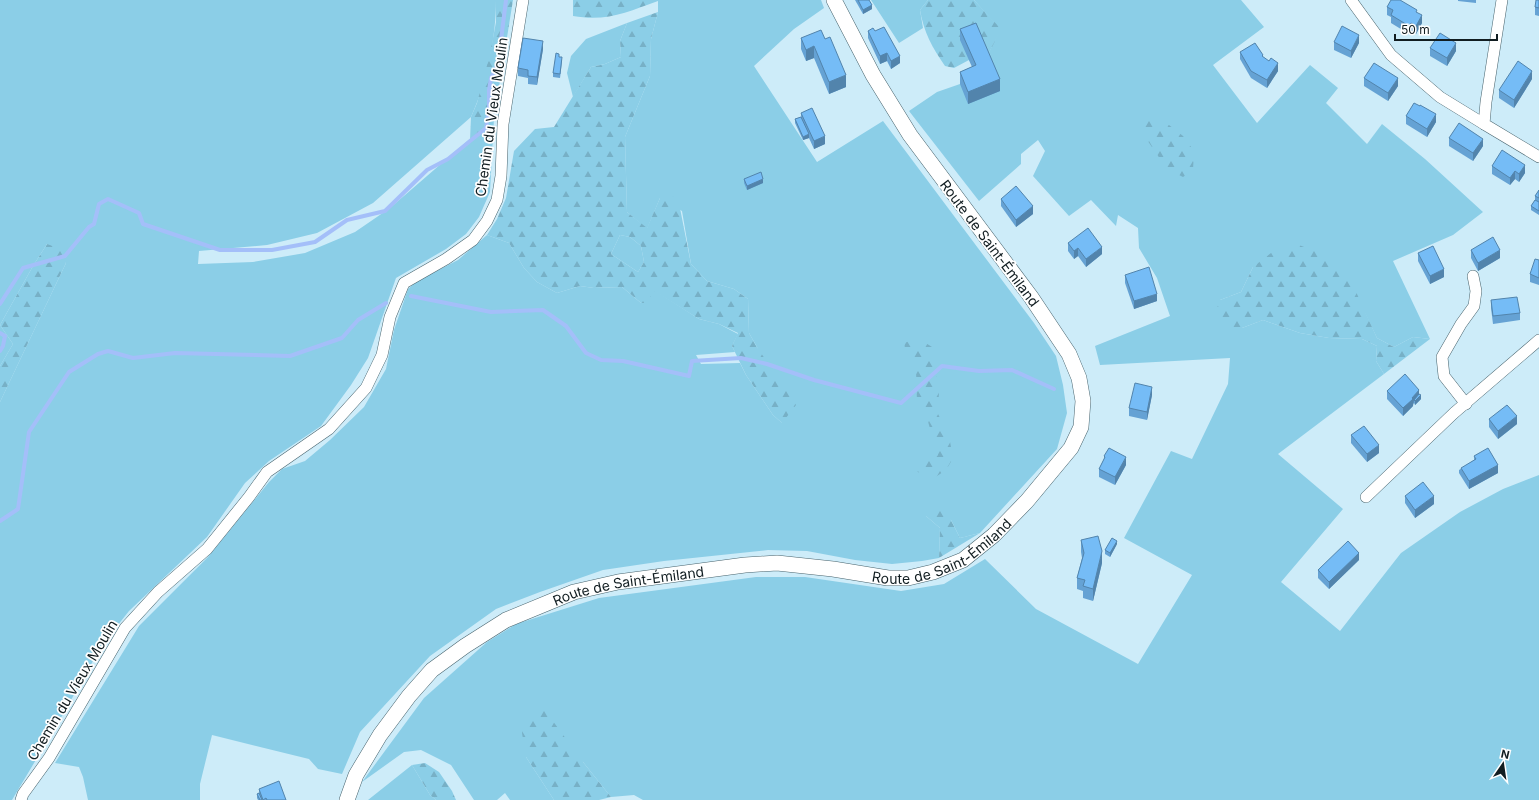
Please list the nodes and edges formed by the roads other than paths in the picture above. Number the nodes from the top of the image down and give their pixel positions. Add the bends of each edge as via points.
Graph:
1 (523, 0) edge
2 (834, 0) edge
3 (1351, 0) edge
4 (1502, 0) edge
5 (1484, 124) junction
6 (1539, 157) edge
7 (1473, 276) dead end
8 (1539, 340) edge
9 (1466, 404) junction
10 (1366, 497) dead end
11 (21, 800) edge
12 (347, 800) edge

1 - 11 street, Chemin du Vieux Moulin via 502,124 498,194 487,222 473,240 404,283 390,317 382,355 366,388 328,429 267,472 207,549 158,592 125,628 49,758
2 - 12 main road, Route de Saint-Émiland via 910,135 1031,297 1070,354 1079,378 1083,401 1081,427 1071,448 1027,501 994,535 963,560 933,572 908,578 888,578 777,563 745,565 618,582 574,592 506,620 432,670 408,696 356,774
3 - 5 street via 1391,54 1440,97
4 - 5 street
5 - 6 street
7 - 9 street via 1476,291 1474,306 1442,358 1444,376
8 - 9 street
9 - 10 street

